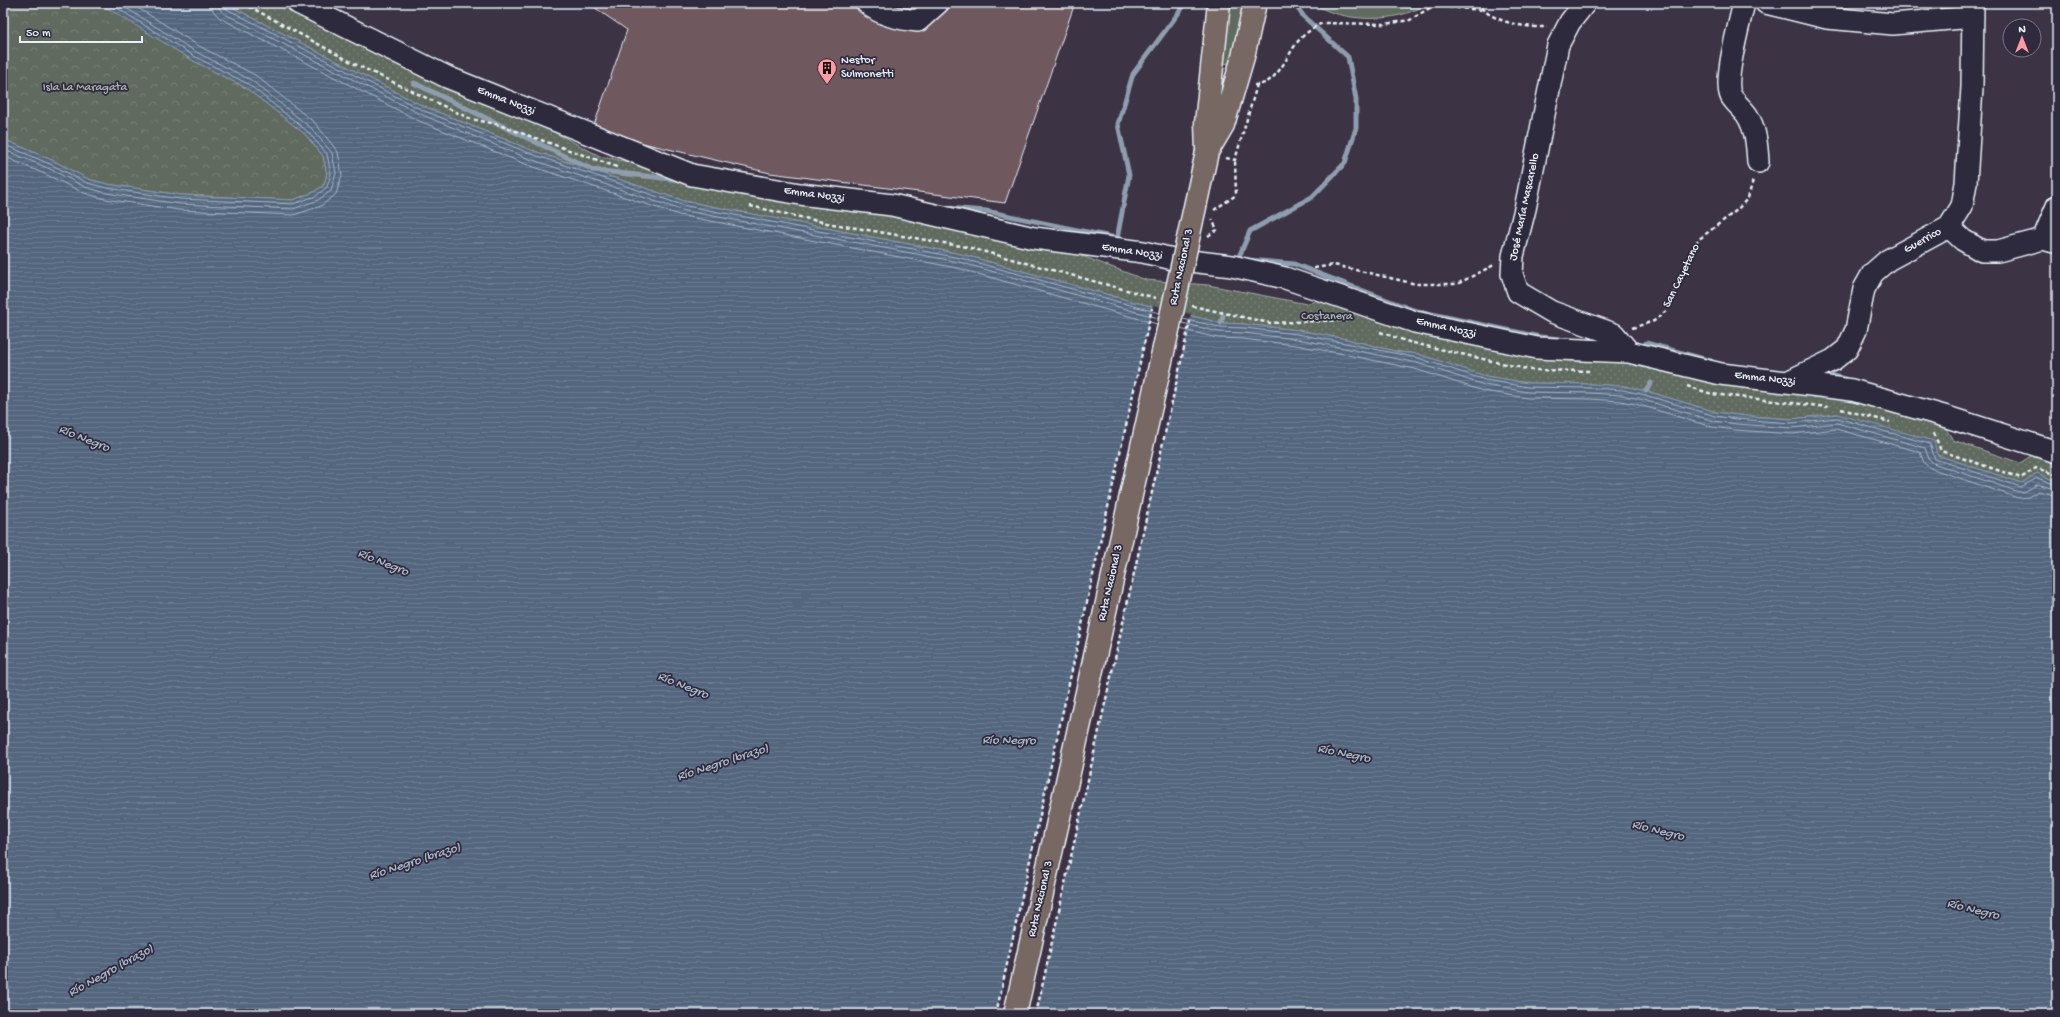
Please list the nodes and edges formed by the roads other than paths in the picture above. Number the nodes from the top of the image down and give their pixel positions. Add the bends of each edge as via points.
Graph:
1 (298, 3) edge
2 (867, 3) edge
3 (938, 3) edge
4 (1219, 3) edge
5 (1255, 3) edge
6 (1585, 3) edge
7 (1744, 3) edge
8 (1766, 3) edge
9 (1973, 10) edge
10 (1216, 155) junction
11 (1758, 162) road end
12 (2057, 206) edge
13 (1949, 227) junction
14 (2050, 241) edge
15 (1629, 352) junction
16 (1787, 382) junction
17 (2057, 452) edge
18 (1015, 1014) edge

1 - 15 street, Emma Nozzi via 447,77 692,175 800,194 892,205 1034,238 1232,266 1285,278 1432,326 1537,348
2 - 3 street via 874,9 899,19 918,21
4 - 10 highway via 1206,123
5 - 10 highway
6 - 15 street, José María Mascarello via 1570,22 1558,45 1513,256 1512,274 1518,292 1552,312 1614,334
7 - 11 street via 1728,80 1731,95 1753,128
8 - 9 street via 1827,18 1893,24
9 - 13 street, Guerrico via 1972,87 1966,183 1962,206
10 - 18 highway, Ruta Nacional 3, bridge
12 - 14 street
13 - 14 street via 1963,240 1982,251 1998,251
13 - 16 street, Guerrico via 1888,260 1873,273 1864,289 1856,330 1847,348 1833,360
15 - 16 street, Emma Nozzi via 1721,374
16 - 17 street, Emma Nozzi via 1852,390

